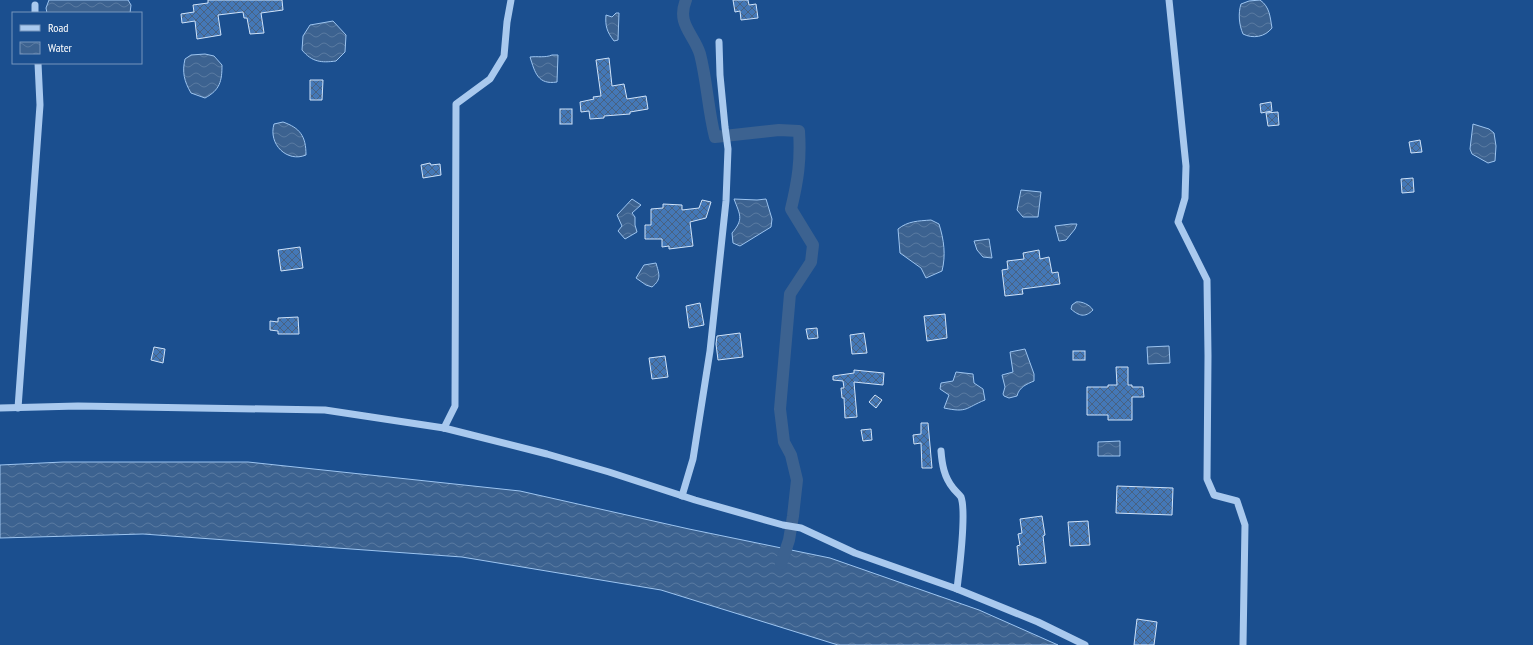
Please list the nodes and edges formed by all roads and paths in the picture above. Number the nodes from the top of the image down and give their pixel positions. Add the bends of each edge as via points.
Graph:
1 (511, 0) edge
2 (1169, 0) edge
3 (35, 5) dead end
4 (35, 12) edge
5 (719, 42) dead end
6 (38, 64) edge
7 (0, 408) edge
8 (18, 408) junction
9 (444, 428) junction
10 (941, 451) dead end
11 (682, 496) junction
12 (957, 589) junction
13 (1085, 645) edge
14 (1243, 645) edge

1 - 9 street via 504,56 490,79 456,104 454,406
2 - 14 street via 1186,166 1185,198 1178,222 1207,280 1206,480 1214,495 1237,502 1245,525
3 - 4 street
5 - 11 street via 728,149 726,201 710,351 692,459
6 - 8 street via 40,105
7 - 8 street
8 - 9 street via 78,406 325,410
9 - 11 street via 554,456
10 - 12 street via 946,478 961,497 963,509
11 - 12 street via 782,525 801,528 855,553
12 - 13 street via 1038,622

